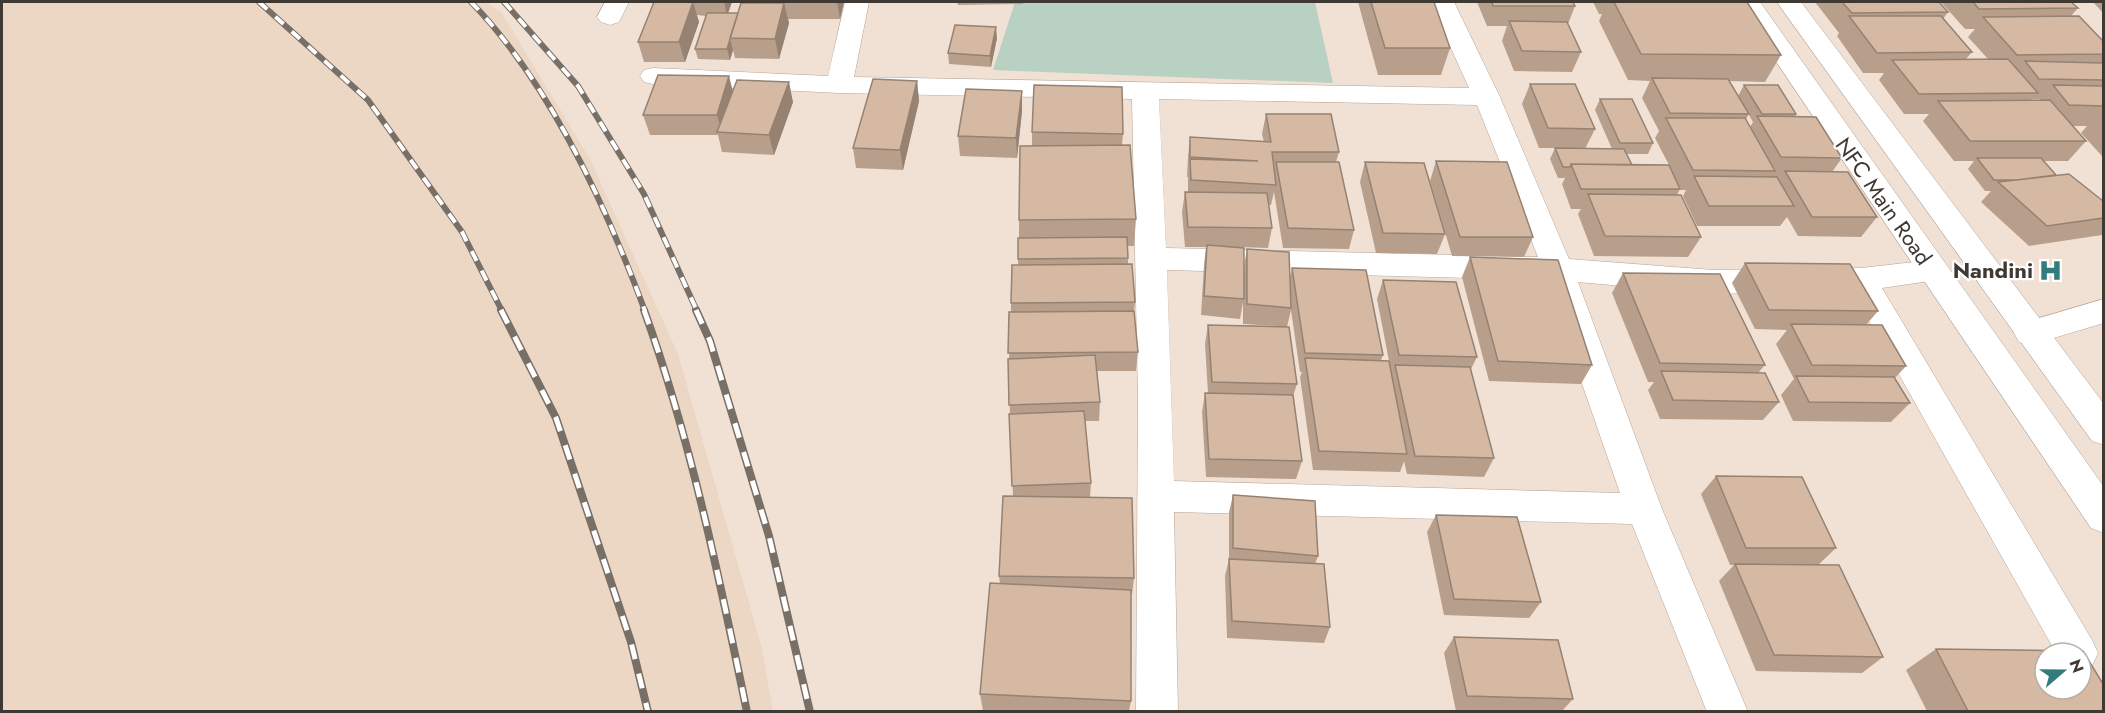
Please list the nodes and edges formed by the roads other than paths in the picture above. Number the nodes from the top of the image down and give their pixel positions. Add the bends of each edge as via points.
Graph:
1 (857, 2) edge
2 (1442, 2) edge
3 (1748, 2) edge
4 (1789, 2) edge
5 (653, 76) dead end
6 (839, 85) junction
7 (1145, 89) junction
8 (1487, 97) junction
9 (1153, 259) junction
10 (1558, 269) junction
11 (1932, 271) junction
12 (1861, 279) junction
13 (2103, 311) edge
14 (2030, 333) junction
15 (2103, 431) edge
16 (1157, 496) junction
17 (1644, 509) junction
18 (2103, 517) edge
19 (2071, 641) edge
20 (1157, 711) edge
21 (1728, 711) edge

1 - 6 street
2 - 8 street
3 - 11 street, NFC Main Road
4 - 14 street, NFC Main Road
5 - 6 street
6 - 7 street
7 - 8 street
7 - 9 street
8 - 10 street
9 - 10 street
9 - 16 street
10 - 12 street via 1713,282
10 - 17 street
11 - 12 street
11 - 18 street, NFC Main Road
12 - 19 street
13 - 14 street
14 - 15 street, NFC Main Road
16 - 17 street
16 - 20 street
17 - 21 street

